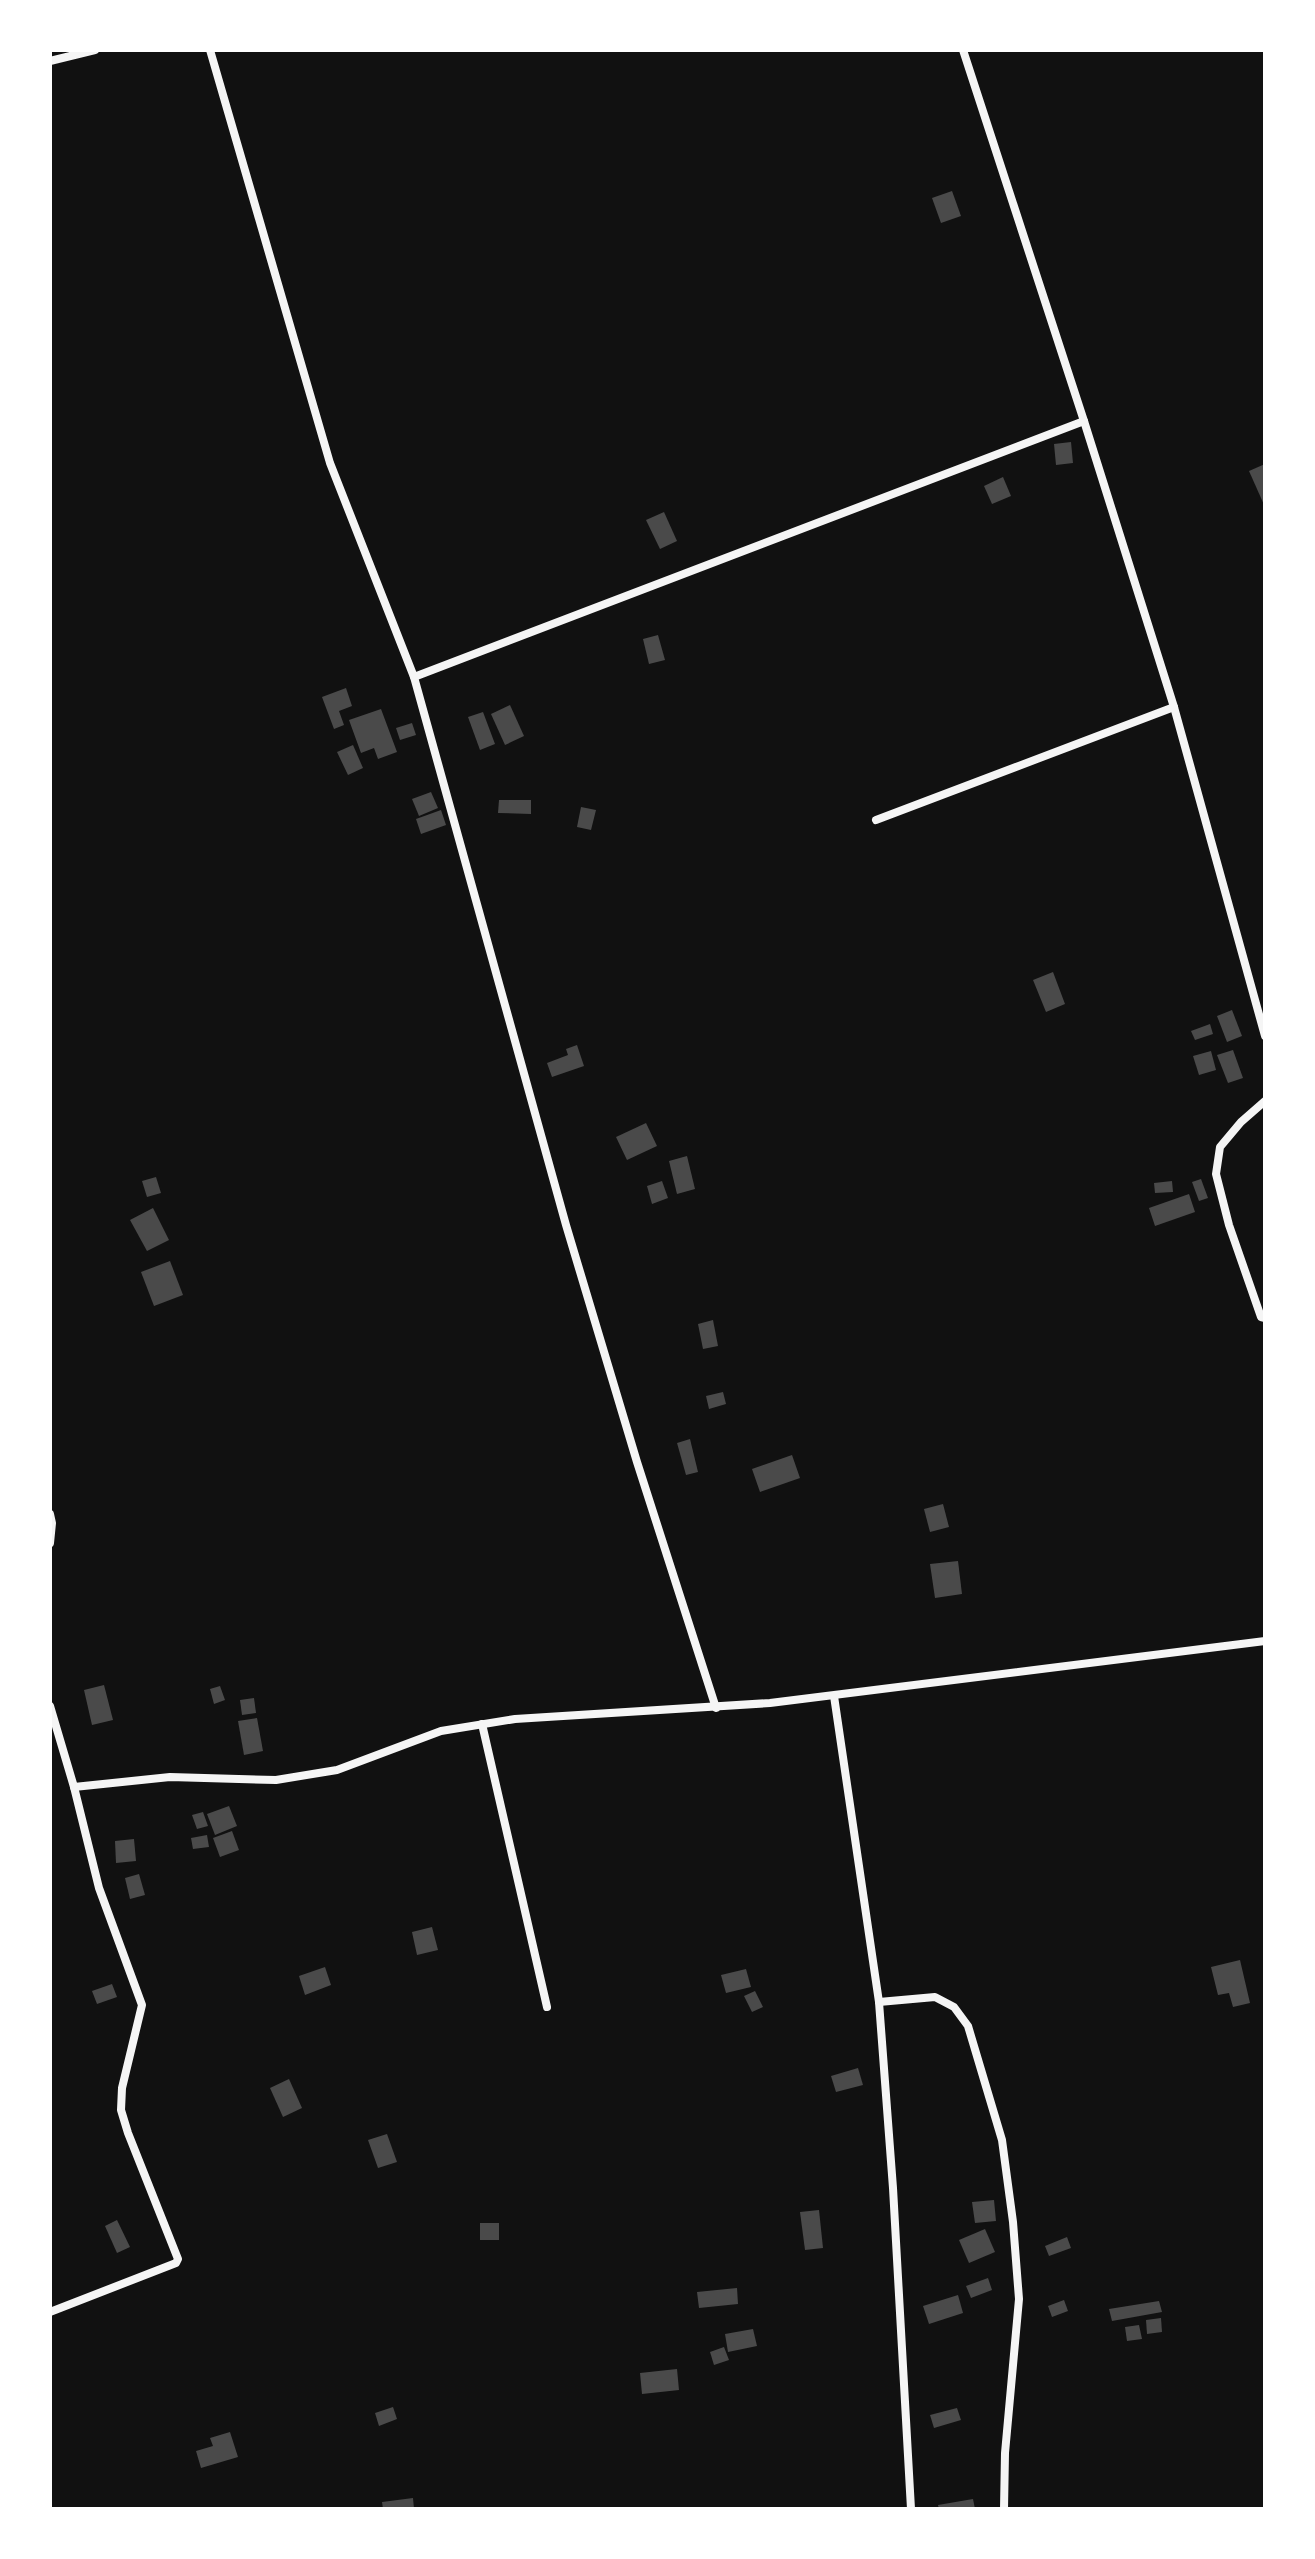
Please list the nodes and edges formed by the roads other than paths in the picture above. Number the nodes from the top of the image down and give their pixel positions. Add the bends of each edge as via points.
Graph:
1 (95, 50) edge
2 (210, 50) edge
3 (963, 50) edge
4 (50, 61) edge
5 (1084, 421) junction
6 (414, 677) junction
7 (1174, 707) junction
8 (876, 820) dead end
9 (1265, 1036) edge
10 (1265, 1101) edge
11 (1265, 1318) edge
12 (50, 1514) edge
13 (50, 1543) edge
14 (1265, 1641) edge
15 (834, 1696) junction
16 (50, 1706) edge
17 (716, 1708) junction
18 (482, 1724) junction
19 (74, 1787) junction
20 (879, 2002) junction
21 (547, 2007) dead end
22 (50, 2312) edge
23 (911, 2509) edge
24 (1004, 2509) edge

1 - 4 street
2 - 6 street via 330,463
3 - 5 street
5 - 6 street
5 - 7 street
6 - 17 street via 566,1225
7 - 8 street
7 - 9 street
10 - 11 street via 1220,1147 1216,1174 1229,1225
12 - 13 street
14 - 15 street
15 - 17 street
15 - 20 street
16 - 19 street
17 - 18 street
18 - 19 street via 441,1731 337,1770 276,1780 170,1777
18 - 21 street
19 - 22 street via 99,1888 142,2005 121,2110 178,2259
20 - 23 street
20 - 24 street via 935,1997 954,2007 968,2026 1002,2140 1019,2299

